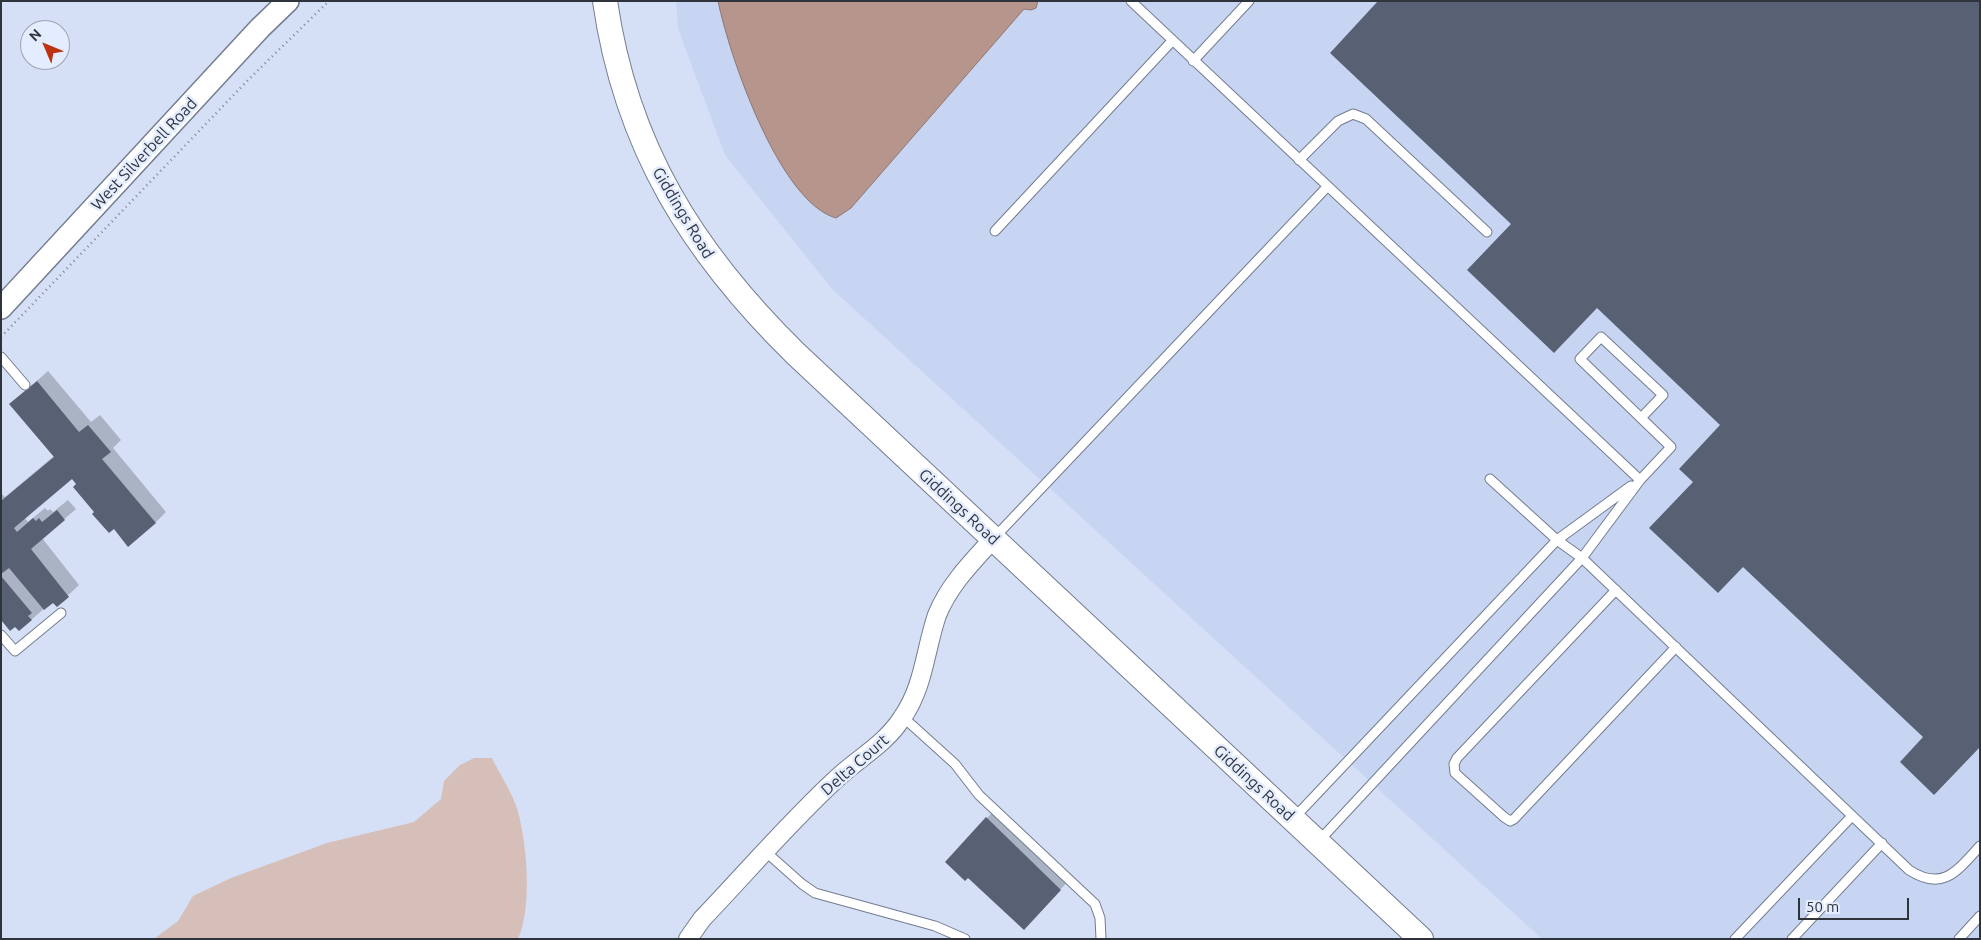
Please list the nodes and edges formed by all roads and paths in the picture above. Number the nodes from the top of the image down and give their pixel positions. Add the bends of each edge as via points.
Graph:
1 (288, 1) edge
2 (329, 1) edge
3 (605, 1) edge
4 (1130, 1) edge
5 (1249, 1) edge
6 (1172, 41) junction
7 (1193, 60) junction
8 (1299, 160) junction
9 (1327, 186) junction
10 (995, 231) dead end
11 (1487, 232) dead end
12 (1, 308) edge
13 (1, 337) edge
14 (1, 357) edge
15 (25, 385) dead end
16 (1641, 418) junction
17 (1490, 478) dead end
18 (1640, 480) junction
19 (993, 539) junction
20 (1557, 540) junction
21 (1582, 558) junction
22 (1616, 590) junction
23 (61, 613) dead end
24 (1, 635) edge
25 (1676, 647) junction
26 (903, 717) junction
27 (1852, 816) junction
28 (1293, 819) junction
29 (1318, 842) junction
30 (1882, 843) junction
31 (1980, 846) edge
32 (766, 852) junction
33 (1980, 916) edge
34 (688, 939) edge
35 (965, 939) edge
36 (1101, 939) edge
37 (1421, 939) edge
38 (1735, 939) edge
39 (1792, 939) edge
40 (1959, 939) edge

1 - 12 street, West Silverbell Road
2 - 13 path via 230,98
3 - 19 main road, Giddings Road via 616,59 638,127 664,186 706,254 767,326
4 - 6 lane
5 - 7 lane
6 - 7 lane
6 - 10 lane
7 - 8 lane
8 - 9 lane
8 - 11 lane via 1338,121 1353,114 1366,119
9 - 18 lane
9 - 19 lane
14 - 15 lane
16 - 16 lane via 1580,359 1601,337 1664,395
16 - 18 lane via 1671,447
17 - 20 lane
18 - 20 lane
18 - 21 lane
19 - 26 street, Delta Court via 960,575 943,602 933,627 921,679
19 - 28 main road, Giddings Road
20 - 21 lane
20 - 28 lane
21 - 22 lane
21 - 29 lane
22 - 25 lane
22 - 25 lane via 1457,758 1455,773 1510,821 1514,820
23 - 24 lane via 15,651
25 - 27 lane
26 - 32 street, Delta Court via 876,748 832,782
26 - 36 lane via 955,764 979,796 1095,904 1100,918
27 - 30 lane
27 - 38 lane
28 - 29 main road, Giddings Road
29 - 37 main road, Giddings Road
30 - 31 lane via 1909,870 1933,881 1947,876
30 - 39 lane
32 - 34 street, Delta Court via 702,919
32 - 35 lane via 815,893 935,926
33 - 40 lane

